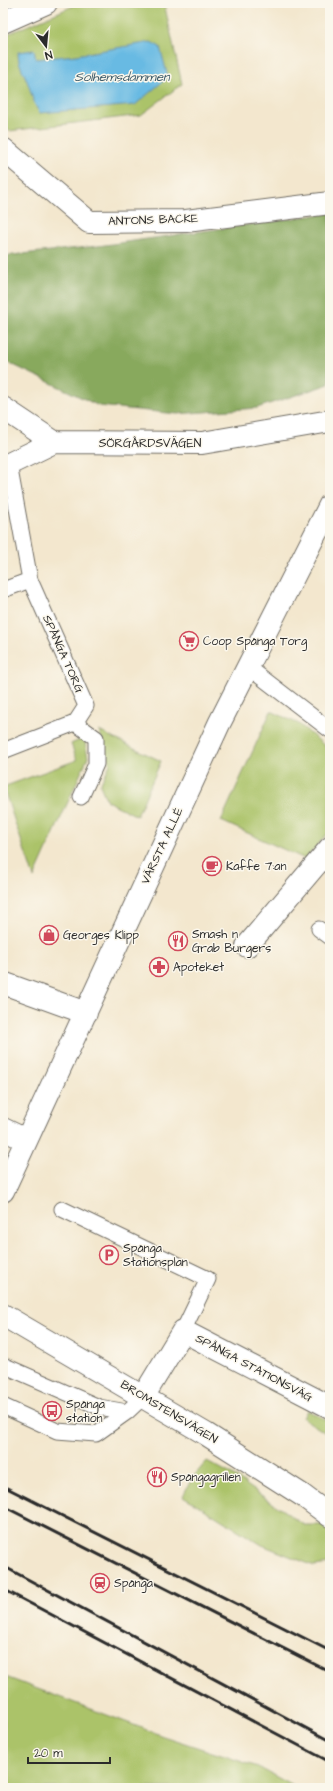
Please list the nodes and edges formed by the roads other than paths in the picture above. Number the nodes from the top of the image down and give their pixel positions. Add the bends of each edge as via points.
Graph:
1 (34, 5) edge
2 (3, 22) edge
3 (3, 149) edge
4 (330, 203) edge
5 (3, 408) edge
6 (330, 421) edge
7 (54, 442) junction
8 (6, 465) edge
9 (330, 505) edge
10 (30, 580) junction
11 (3, 590) edge
12 (248, 667) junction
13 (75, 723) junction
14 (330, 730) edge
15 (3, 751) edge
16 (81, 797) dead end
17 (330, 848) edge
18 (247, 946) dead end
19 (3, 983) edge
20 (86, 1013) junction
21 (3, 1129) edge
22 (26, 1140) junction
23 (3, 1191) edge
24 (62, 1209) dead end
25 (3, 1315) edge
26 (183, 1330) junction
27 (3, 1365) edge
28 (142, 1396) junction
29 (3, 1406) edge
30 (330, 1407) edge
31 (127, 1412) junction
32 (330, 1516) edge

1 - 2 street
3 - 4 street, ANTONS BACKE via 89,222 186,221
5 - 7 street
6 - 7 street, SÖRGÅRDSVÄGEN via 202,443
7 - 8 street
8 - 10 lane, SPÅNGA TORG
9 - 12 street, VÄRSTA ALLÉ
10 - 11 lane
10 - 13 lane, SPÅNGA TORG via 86,706
12 - 14 lane
12 - 20 street, VÄRSTA ALLÉ via 160,850
13 - 15 lane
13 - 16 lane via 96,738 96,764
17 - 18 street
19 - 20 street
20 - 22 street, VÄRSTA ALLÉ
21 - 22 street
22 - 23 street, VÄRSTA ALLÉ
24 - 26 lane via 208,1279
25 - 28 street, BROMSTENSVÄGEN
26 - 28 street, SPÅNGA STATIONSVÄG
26 - 30 street, SPÅNGA STATIONSVÄG
27 - 31 lane via 99,1408
28 - 31 lane
28 - 32 street, BROMSTENSVÄGEN via 302,1495
29 - 31 lane via 57,1431 96,1434

